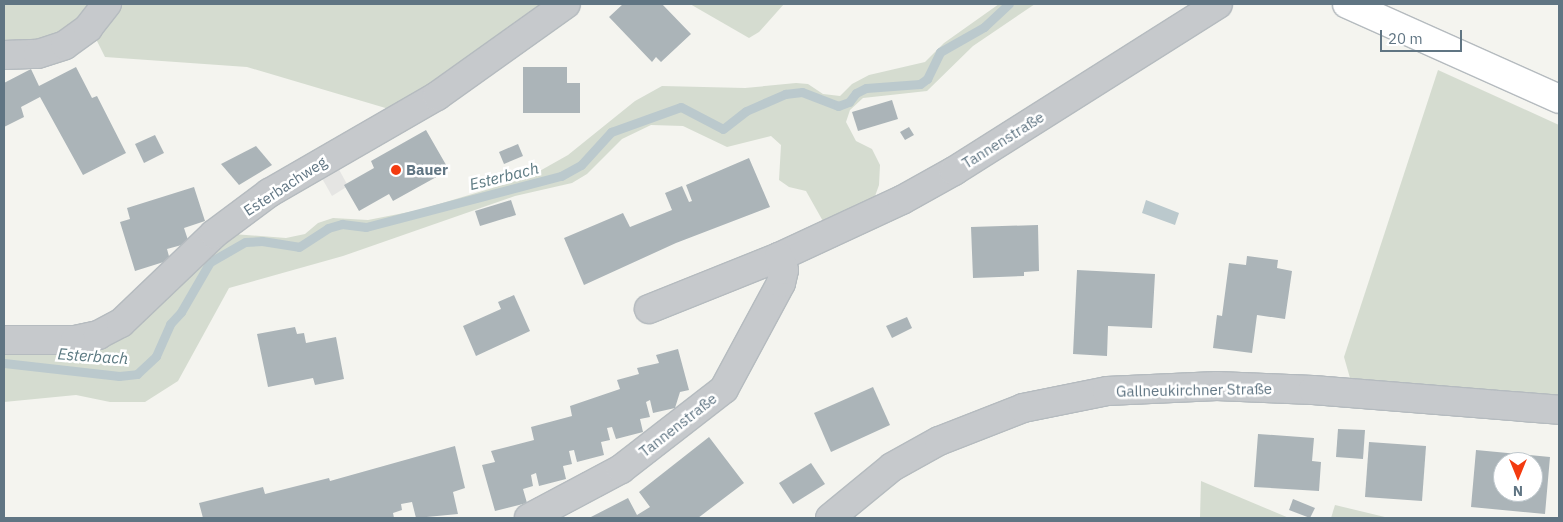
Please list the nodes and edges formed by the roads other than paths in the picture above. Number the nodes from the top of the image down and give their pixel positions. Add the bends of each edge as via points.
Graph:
1 (107, 4) edge
2 (566, 4) edge
3 (1218, 4) edge
4 (1347, 4) edge
5 (4, 55) edge
6 (1559, 99) edge
7 (779, 257) junction
8 (649, 309) dead end
9 (4, 340) edge
10 (1559, 410) edge
11 (529, 518) edge
12 (830, 518) edge

1 - 5 street via 88,28 65,45 38,54
2 - 9 street, Esterbachweg via 437,96 269,193 214,234 121,323 98,335 75,340
3 - 7 street, Tannenstraße via 954,171 902,200
4 - 6 main road
7 - 8 street, Tannenstraße
7 - 11 street, Tannenstraße via 784,270 781,284 724,389 621,469
10 - 12 street, Gallneukirchner Straße via 1294,389 1217,386 1107,391 1023,408 939,441 892,467

